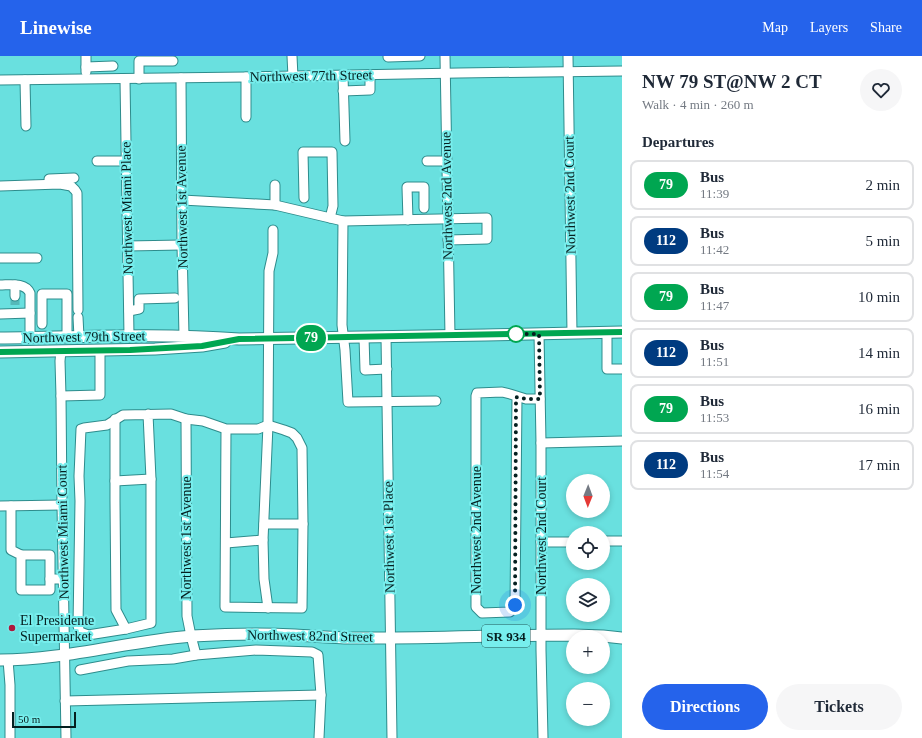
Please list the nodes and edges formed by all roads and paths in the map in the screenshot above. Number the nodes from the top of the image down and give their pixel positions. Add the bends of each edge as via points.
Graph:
1 (86, 56) edge
2 (292, 56) edge
3 (420, 56) edge
4 (445, 56) edge
5 (568, 56) edge
6 (388, 57) edge
7 (173, 61) dead end
8 (113, 66) dead end
9 (86, 67) junction
10 (568, 71) junction
11 (622, 71) edge
12 (445, 73) junction
13 (370, 75) junction
14 (343, 76) junction
15 (246, 77) junction
16 (293, 77) junction
17 (181, 78) junction
18 (86, 79) junction
19 (125, 79) junction
20 (139, 79) junction
21 (0, 80) edge
22 (25, 80) junction
23 (343, 91) junction
24 (246, 117) dead end
25 (26, 126) dead end
26 (345, 141) dead end
27 (97, 161) dead end
28 (126, 161) junction
29 (427, 161) dead end
30 (446, 161) junction
31 (74, 178) dead end
32 (34, 185) junction
33 (0, 186) edge
34 (275, 186) dead end
35 (304, 198) dead end
36 (182, 200) junction
37 (275, 205) junction
38 (424, 208) dead end
39 (330, 218) junction
40 (447, 219) junction
41 (408, 220) junction
42 (343, 221) junction
43 (273, 230) dead end
44 (448, 240) junction
45 (182, 245) junction
46 (127, 246) junction
47 (0, 258) edge
48 (37, 258) dead end
49 (0, 285) edge
50 (15, 285) junction
51 (15, 296) tunnel mouth
52 (175, 298) dead end
53 (129, 311) junction
54 (30, 313) junction
55 (0, 314) edge
56 (42, 324) dead end
57 (607, 332) junction
58 (622, 332) edge
59 (572, 333) junction
60 (539, 334) junction
61 (129, 336) junction
62 (184, 336) junction
63 (386, 336) junction
64 (450, 336) junction
65 (67, 337) junction
66 (79, 337) junction
67 (343, 337) junction
68 (364, 337) junction
69 (0, 338) edge
70 (30, 338) junction
71 (268, 338) junction
72 (239, 339) junction
73 (100, 350) junction
74 (61, 351) junction
75 (0, 352) edge
76 (387, 369) junction
77 (622, 369) edge
78 (61, 396) junction
79 (516, 397) junction
80 (540, 399) junction
81 (436, 401) dead end
82 (387, 402) junction
83 (148, 414) junction
84 (115, 419) junction
85 (186, 419) junction
86 (268, 425) junction
87 (226, 429) junction
88 (622, 441) edge
89 (541, 444) junction
90 (62, 475) junction
91 (80, 476) junction
92 (151, 480) junction
93 (115, 481) junction
94 (62, 505) junction
95 (0, 506) edge
96 (11, 506) junction
97 (264, 524) junction
98 (303, 524) junction
99 (263, 540) junction
100 (610, 541) edge
101 (622, 541) edge
102 (541, 542) junction
103 (566, 542) edge
104 (226, 543) junction
105 (21, 555) junction
106 (50, 579) junction
107 (63, 579) junction
108 (268, 608) junction
109 (126, 629) junction
110 (541, 635) junction
111 (191, 636) junction
112 (391, 638) junction
113 (622, 638) edge
114 (64, 655) junction
115 (196, 655) junction
116 (4, 660) edge
117 (80, 670) dead end
118 (321, 695) junction
119 (65, 701) junction
120 (10, 738) edge
121 (66, 738) edge
122 (320, 738) edge
123 (392, 738) edge
124 (543, 738) edge

1 - 9 street
2 - 16 street
3 - 6 street
4 - 12 street, Northwest 2nd Avenue
5 - 10 street, Northwest 2nd Court
7 - 20 street via 139,61
8 - 9 street
9 - 18 street
10 - 11 street, Northwest 77th Street
10 - 12 street, Northwest 77th Street
10 - 59 street, Northwest 2nd Court
12 - 13 street, Northwest 77th Street
12 - 30 street, Northwest 2nd Avenue
13 - 14 street, Northwest 77th Street
13 - 23 street via 369,90
14 - 16 street, Northwest 77th Street
14 - 23 street
15 - 16 street, Northwest 77th Street
15 - 17 street, Northwest 77th Street
15 - 24 street
17 - 20 street, Northwest 77th Street
17 - 36 street, Northwest 1st Avenue
18 - 19 street, Northwest 77th Street
18 - 22 street, Northwest 77th Street
19 - 20 street, Northwest 77th Street
19 - 28 street, Northwest Miami Place
21 - 22 street, Northwest 77th Street
22 - 25 street
23 - 26 street
27 - 28 street
28 - 46 street, Northwest Miami Place
29 - 30 street
30 - 40 street, Northwest 2nd Avenue
31 - 32 street via 37,179
32 - 33 street
32 - 66 street via 71,186 77,193
34 - 37 street
35 - 39 street via 303,152 332,152 333,206
36 - 37 street
36 - 45 street, Northwest 1st Avenue
37 - 39 street
38 - 41 street via 424,187 407,187
39 - 42 street
40 - 41 street
40 - 44 street, Northwest 2nd Avenue
40 - 44 street via 487,218 487,239
41 - 42 street
42 - 67 street
43 - 71 street via 274,253 269,271
44 - 64 street, Northwest 2nd Avenue
45 - 46 street
45 - 62 street, Northwest 1st Avenue
46 - 53 street, Northwest Miami Place
47 - 48 street
49 - 50 street
50 - 51 street
50 - 54 street via 28,289
52 - 53 street via 139,299 139,309
53 - 61 street, Northwest Miami Place
54 - 55 street
54 - 70 street
56 - 65 street via 42,294 67,294
57 - 58 main road, Northwest 79th Street
57 - 59 main road, Northwest 79th Street
57 - 77 street via 607,369
59 - 60 main road, Northwest 79th Street
60 - 64 main road, Northwest 79th Street
60 - 80 street, Northwest 2nd Court
61 - 62 main road, Northwest 79th Street
61 - 66 main road, Northwest 79th Street
61 - 74 main road via 70,346
62 - 72 main road, Northwest 79th Street
63 - 64 main road, Northwest 79th Street
63 - 68 main road, Northwest 79th Street
63 - 76 street, Northwest 1st Place
65 - 66 main road, Northwest 79th Street
65 - 70 main road, Northwest 79th Street
67 - 68 main road, Northwest 79th Street
67 - 71 main road, Northwest 79th Street
67 - 82 street via 348,402
68 - 76 street via 365,370
69 - 70 main road, Northwest 79th Street
71 - 72 main road, Northwest 79th Street
71 - 86 street
72 - 73 main road, Northwest 79th Street via 202,346
73 - 74 main road, Northwest 79th Street
73 - 78 street via 100,395
74 - 75 main road, Northwest 79th Street
74 - 78 street, Northwest Miami Court
76 - 82 street, Northwest 1st Place
78 - 90 street, Northwest Miami Court
79 - 79 street, Northwest 2nd Avenue via 515,605 510,612 482,613 476,607 476,396 478,393 502,392
79 - 80 street
80 - 89 street, Northwest 2nd Court
81 - 82 street
82 - 112 street, Northwest 1st Place
83 - 84 street via 123,415
83 - 85 street via 171,414
83 - 92 street
84 - 91 street via 107,425 81,429
84 - 93 street
85 - 87 street via 203,421
85 - 111 street, Northwest 1st Avenue via 187,616
86 - 87 street via 258,429
86 - 97 street
86 - 98 street via 292,433 302,448
87 - 104 street
88 - 89 street
89 - 102 street, Northwest 2nd Court
90 - 91 street
90 - 94 street, Northwest Miami Court
91 - 109 street via 78,626 80,632 88,634
92 - 93 street
92 - 109 street via 151,623
93 - 109 street via 116,610
94 - 96 street
94 - 107 street, Northwest Miami Court
95 - 96 street
96 - 105 street via 11,550
97 - 98 street
97 - 99 street
98 - 108 street via 302,608
99 - 104 street
99 - 108 street
100 - 101 street
102 - 103 street
102 - 110 street, Northwest 2nd Court
104 - 108 street via 225,607
105 - 106 street via 50,555
105 - 106 street via 21,590 50,590
106 - 107 street
107 - 114 street, Northwest Miami Court
110 - 112 main road, Northwest 82nd Street / SR 934
110 - 113 main road, Northwest 82nd Street / SR 934
110 - 124 street, Northwest 2nd Court
111 - 112 main road, Northwest 82nd Street / SR 934 via 280,634
111 - 114 main road, Northwest 82nd Street / SR 934
111 - 115 street, Northwest 1st Avenue
112 - 123 street, Northwest 1st Place
114 - 116 main road, Northwest 82nd Street / SR 934
114 - 119 street, Northwest Miami Court
115 - 117 street via 128,661
115 - 118 street via 256,650 312,652 318,655
116 - 120 street via 10,685
118 - 119 street
118 - 122 street
119 - 121 street, Northwest Miami Court

